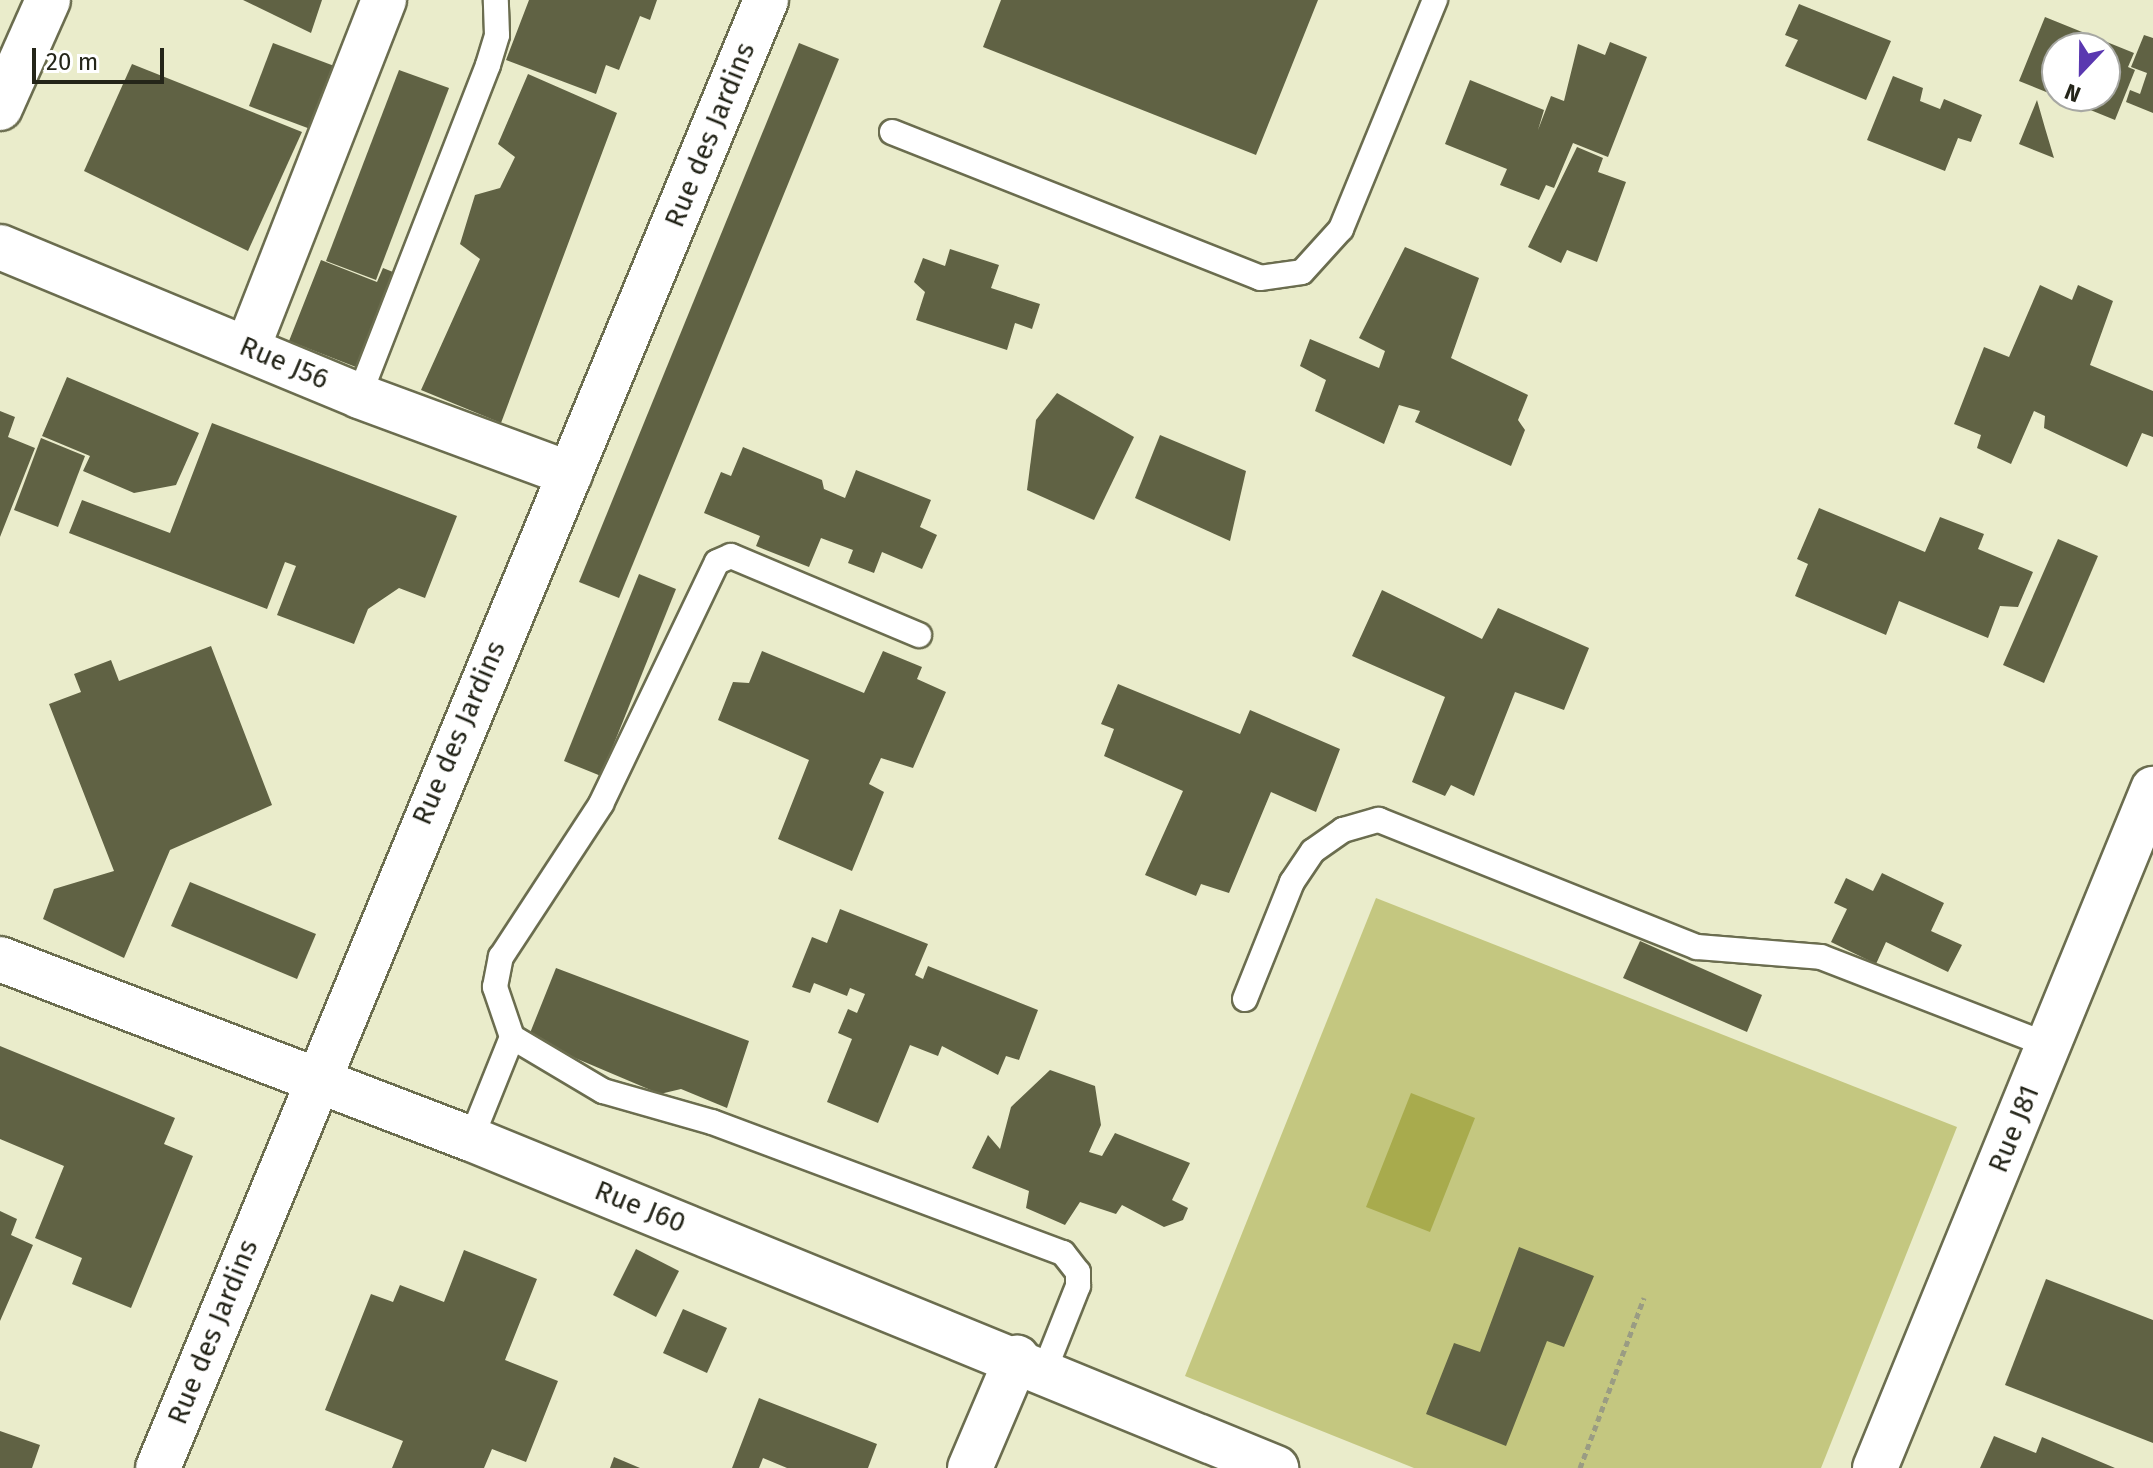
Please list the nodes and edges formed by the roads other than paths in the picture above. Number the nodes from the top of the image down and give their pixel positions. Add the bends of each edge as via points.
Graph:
1 (48, 0) edge
2 (384, 0) edge
3 (496, 0) edge
4 (766, 0) edge
5 (1435, 0) edge
6 (0, 108) edge
7 (892, 132) dead end
8 (0, 247) edge
9 (248, 347) junction
10 (359, 396) junction
11 (570, 474) junction
12 (919, 635) dead end
13 (2153, 789) edge
14 (0, 959) edge
15 (1245, 999) dead end
16 (512, 1037) junction
17 (2048, 1045) junction
18 (315, 1080) junction
19 (471, 1139) junction
20 (1031, 1364) junction
21 (158, 1468) edge
22 (970, 1468) edge
23 (1276, 1468) edge
24 (1875, 1468) edge

1 - 6 street
2 - 9 street
3 - 10 lane via 497,35 488,65
4 - 11 street, Rue des Jardins
5 - 7 lane via 1341,229 1302,272 1260,278
8 - 9 street, Rue J56
9 - 10 street, Rue J56
10 - 11 street, Rue J56
11 - 18 street, Rue des Jardins
12 - 16 lane via 731,556 717,562 601,804 501,957 495,987
13 - 17 street, Rue J81
14 - 18 street, Rue J60
15 - 17 lane via 1292,882 1313,851 1343,830 1379,820 1697,947 1821,957
16 - 19 lane
16 - 20 lane via 603,1091 712,1122 1063,1253 1078,1272 1078,1286
17 - 24 street, Rue J81
18 - 19 street, Rue J60
18 - 21 street, Rue des Jardins
19 - 20 street, Rue J60
20 - 22 street
20 - 23 street, Rue J60

